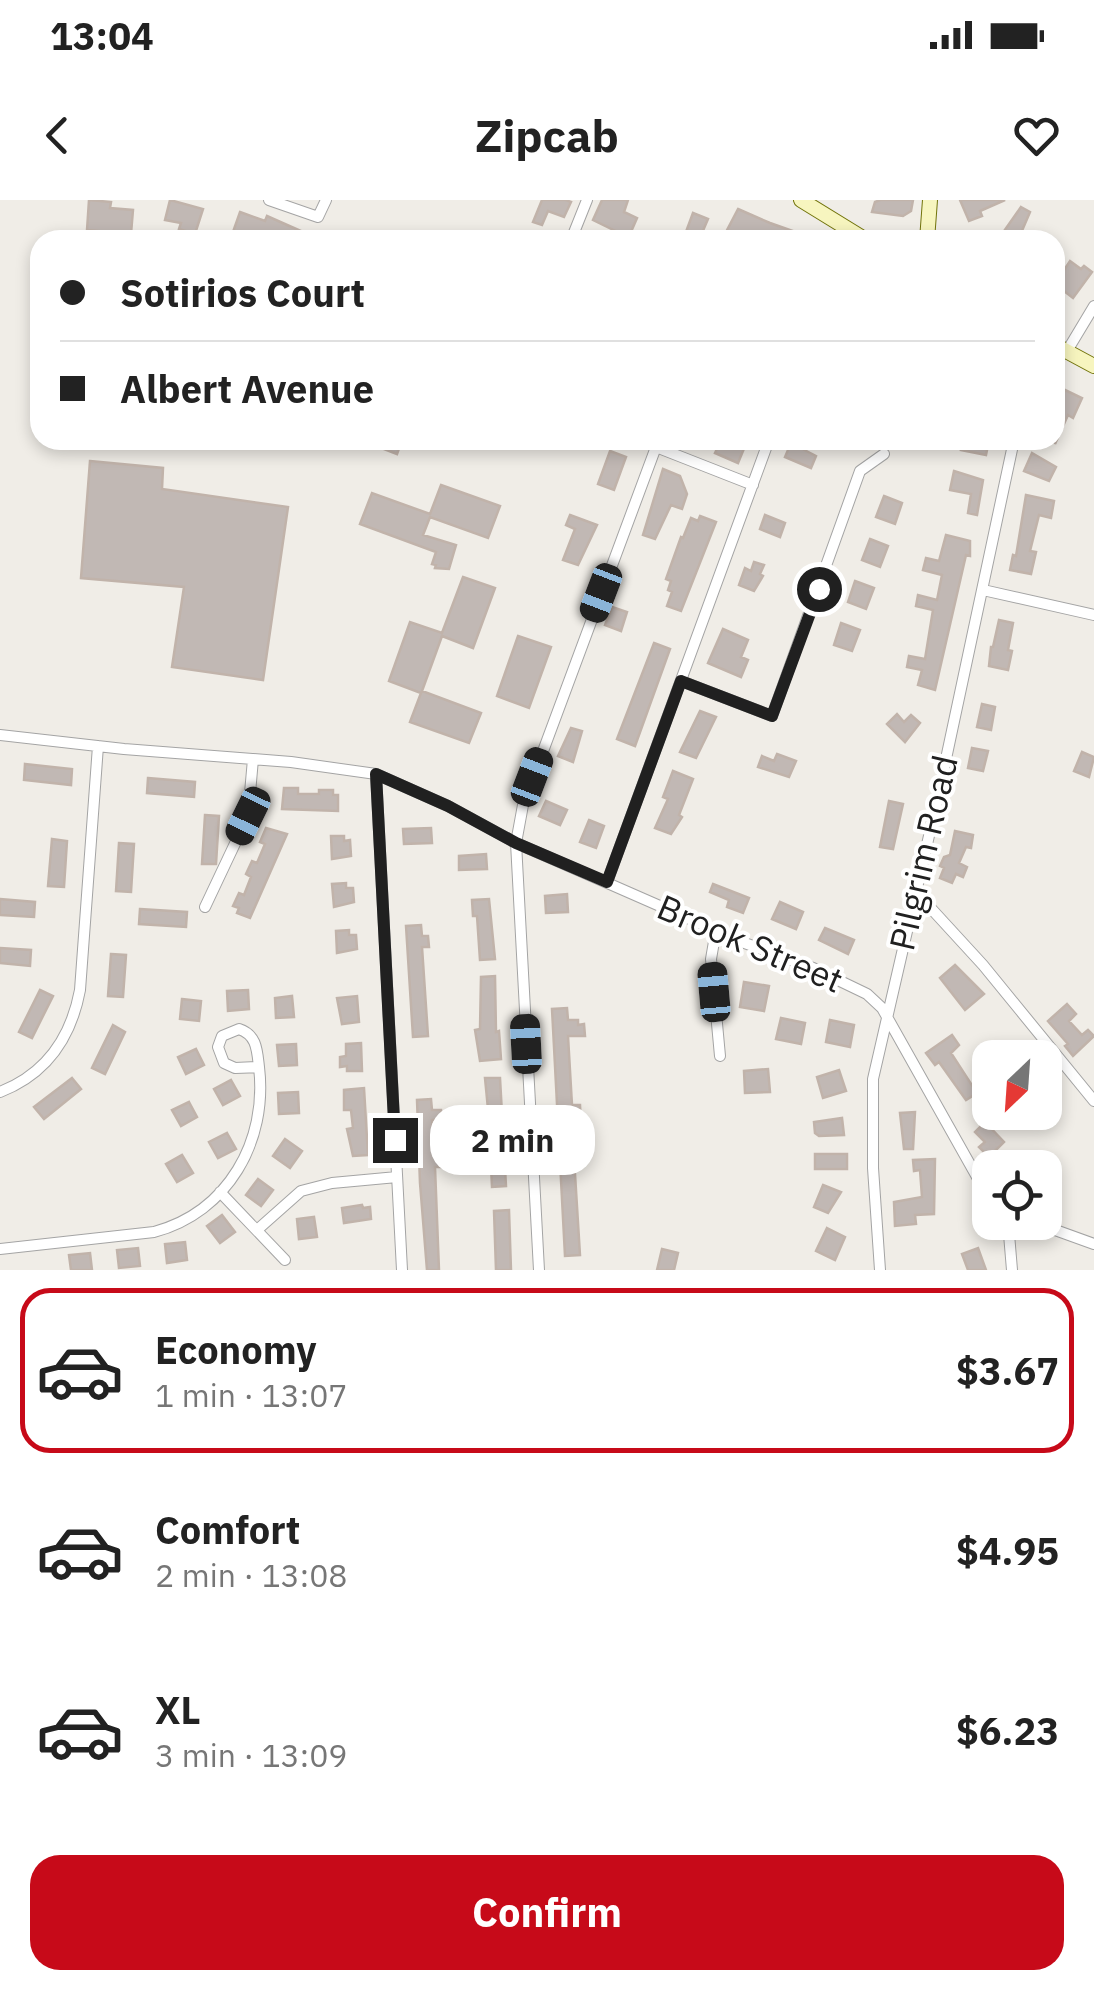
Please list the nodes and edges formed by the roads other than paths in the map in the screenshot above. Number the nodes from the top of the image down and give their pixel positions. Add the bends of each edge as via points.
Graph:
1 (269, 200) edge
2 (326, 200) edge
3 (587, 200) edge
4 (801, 200) edge
5 (930, 200) edge
6 (575, 230) edge
7 (840, 230) edge
8 (928, 230) edge
9 (1094, 306) edge
10 (1065, 343) edge
11 (1065, 350) edge
12 (1094, 366) edge
13 (655, 450) edge
14 (666, 450) edge
15 (765, 450) edge
16 (1012, 450) edge
17 (884, 454) dead end
18 (753, 485) junction
19 (983, 590) junction
20 (1094, 614) edge
21 (681, 681) junction
22 (0, 735) edge
23 (98, 746) junction
24 (253, 758) junction
25 (376, 774) junction
26 (516, 843) junction
27 (607, 882) junction
28 (916, 892) junction
29 (205, 906) dead end
30 (716, 930) junction
31 (887, 1016) junction
32 (720, 1056) dead end
33 (259, 1067) junction
34 (0, 1092) edge
35 (1094, 1101) edge
36 (972, 1168) edge
37 (397, 1176) junction
38 (220, 1192) junction
39 (257, 1230) junction
40 (1062, 1232) edge
41 (1010, 1240) edge
42 (1094, 1244) edge
43 (0, 1249) edge
44 (286, 1260) dead end
45 (402, 1270) edge
46 (539, 1270) edge
47 (880, 1270) edge
48 (1012, 1270) edge

1 - 2 street via 318,218
3 - 6 street
4 - 7 main road
5 - 8 main road
9 - 10 street
11 - 12 main road
13 - 26 street via 532,777
14 - 18 street
15 - 18 street
16 - 19 street, Pilgrim Road
17 - 21 street via 860,471 772,716
18 - 21 street
19 - 20 street
19 - 28 street, Pilgrim Road
21 - 27 street
22 - 23 street, Brook Street
23 - 24 street, Brook Street
23 - 34 street via 75,1014 49,1060
24 - 25 street, Brook Street
24 - 29 street via 248,816
25 - 26 street, Brook Street
25 - 37 street
26 - 27 street, Brook Street
26 - 46 street
27 - 30 street, Brook Street
28 - 31 street, Pilgrim Road
28 - 35 street
30 - 31 street, Brook Street via 867,994
30 - 32 street via 711,959
31 - 36 street, Brook Street
31 - 47 street, Pilgrim Road via 873,1084
33 - 33 street via 250,1034 238,1029 222,1036 224,1063
33 - 38 street via 253,1140
37 - 39 street via 300,1191
37 - 45 street
38 - 39 street
38 - 43 street via 184,1220 154,1232
39 - 44 street
40 - 42 street
41 - 48 street

